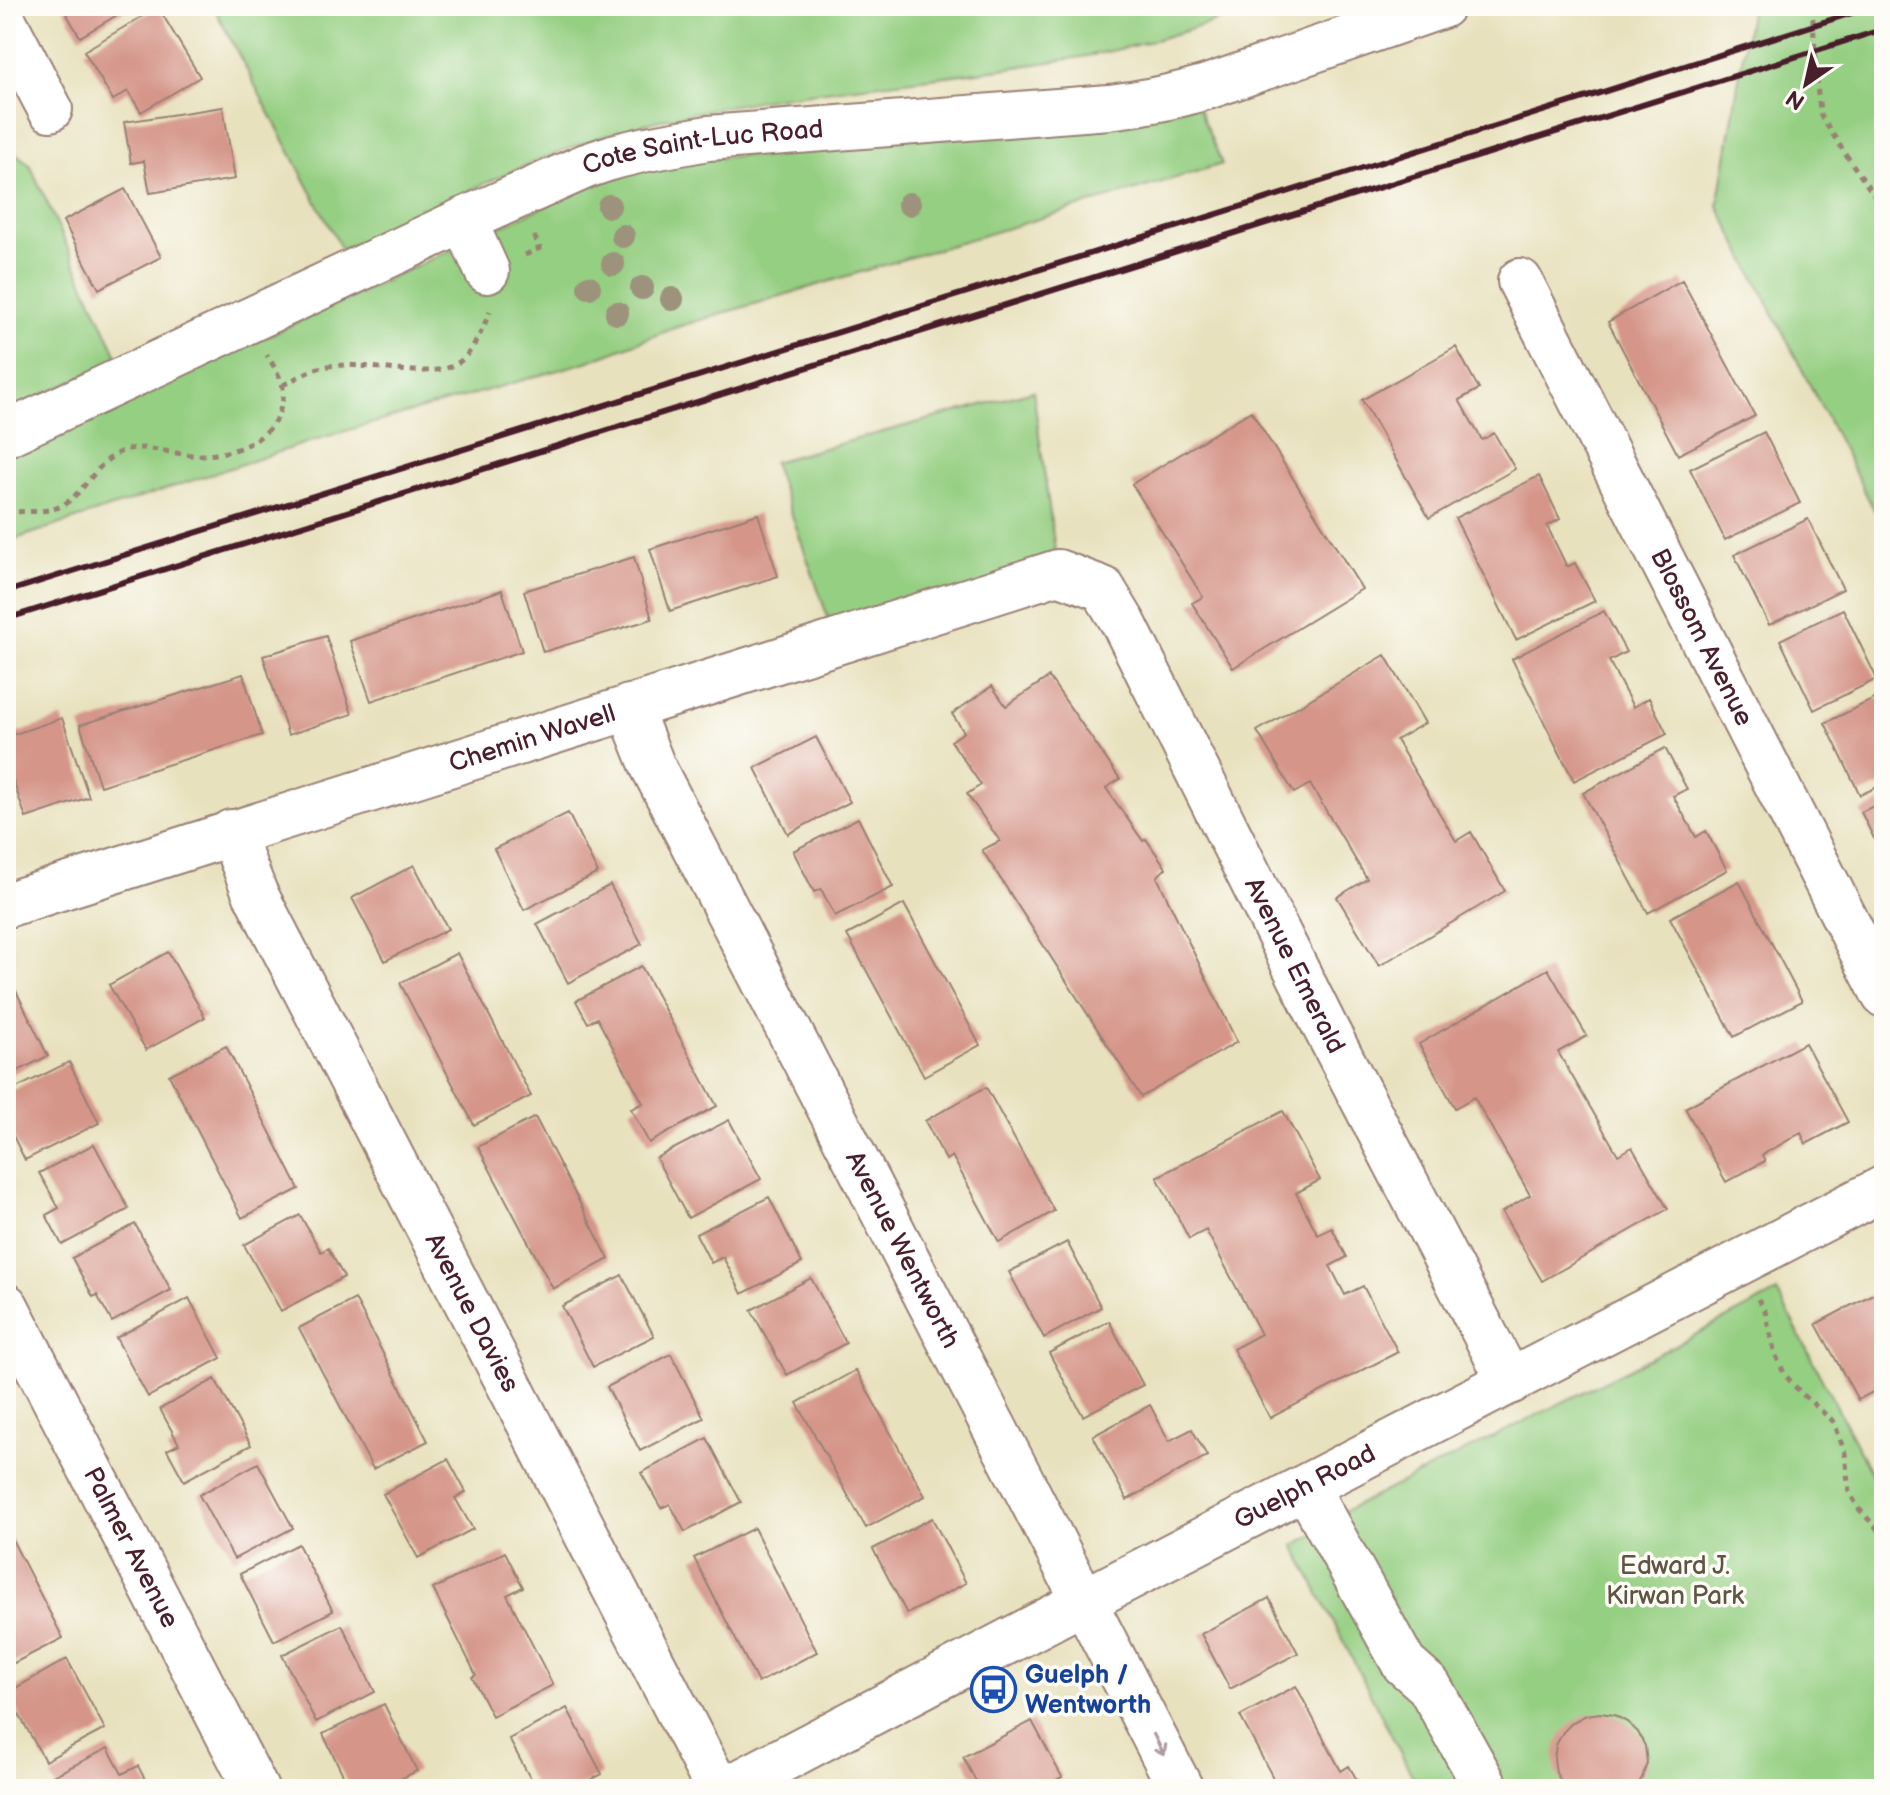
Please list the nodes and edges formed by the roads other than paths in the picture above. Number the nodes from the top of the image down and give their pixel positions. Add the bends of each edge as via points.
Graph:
1 (1442, 6) edge
2 (6, 25) edge
3 (50, 109) dead end
4 (464, 220) junction
5 (487, 271) road end
6 (1520, 281) dead end
7 (6, 434) edge
8 (1058, 572) joint
9 (629, 707) junction
10 (231, 832) junction
11 (6, 905) edge
12 (1884, 995) edge
13 (1884, 1188) edge
14 (6, 1306) edge
15 (1510, 1382) junction
16 (1306, 1487) junction
17 (1085, 1601) junction
18 (256, 1789) edge
19 (718, 1789) edge
20 (727, 1789) edge
21 (1181, 1789) edge
22 (1487, 1789) edge

1 - 4 street, Cote Saint-Luc Road via 1174,97 1109,107 674,143 586,166
2 - 3 street
4 - 5 street
4 - 7 street, Cote Saint-Luc Road
6 - 12 street, Blossom Avenue
8 - 9 street, Chemin Wavell
8 - 15 street, Avenue Emerald via 1103,589 1124,624
9 - 10 street, Chemin Wavell
9 - 17 street, Avenue Wentworth via 660,781
10 - 11 street, Chemin Wavell
10 - 19 street, Avenue Davies via 262,907
13 - 15 street, Guelph Road
14 - 18 street, Palmer Avenue
15 - 16 street, Guelph Road
16 - 17 street, Guelph Road
16 - 22 street via 1404,1664 1429,1686
17 - 20 street, Guelph Road
17 -> 21 street, Avenue Wentworth

